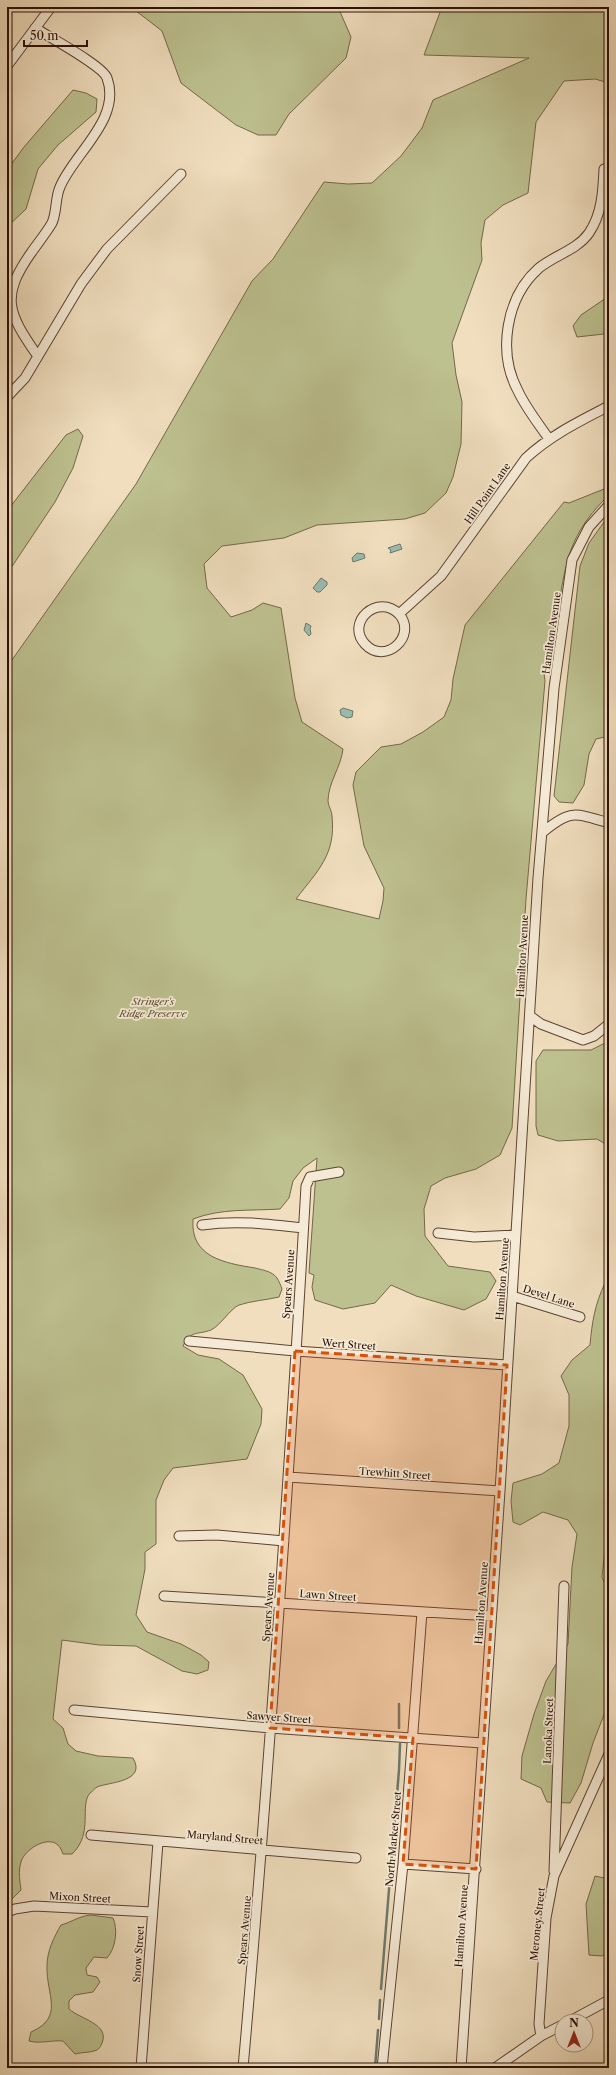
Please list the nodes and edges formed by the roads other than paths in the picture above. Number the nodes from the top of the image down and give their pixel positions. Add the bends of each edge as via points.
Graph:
1 (51, 7) edge
2 (35, 28) junction
3 (7, 66) edge
4 (604, 169) dead end
5 (181, 174) dead end
6 (37, 355) junction
7 (7, 397) edge
8 (609, 406) edge
9 (549, 439) junction
10 (609, 505) edge
11 (399, 614) junction
12 (609, 823) edge
13 (543, 832) junction
14 (530, 1016) junction
15 (609, 1024) edge
16 (339, 1172) dead end
17 (202, 1225) dead end
18 (303, 1228) junction
19 (438, 1233) dead end
20 (516, 1235) junction
21 (512, 1296) junction
22 (580, 1317) dead end
23 (189, 1341) dead end
24 (295, 1351) junction
25 (507, 1365) junction
26 (288, 1477) junction
27 (500, 1491) junction
28 (179, 1536) dead end
29 (284, 1541) junction
30 (564, 1586) dead end
31 (164, 1596) dead end
32 (279, 1603) junction
33 (422, 1612) junction
34 (491, 1616) junction
35 (74, 1710) dead end
36 (270, 1728) junction
37 (412, 1738) junction
38 (482, 1743) junction
39 (609, 1754) edge
40 (91, 1835) dead end
41 (158, 1842) junction
42 (262, 1851) junction
43 (356, 1858) dead end
44 (403, 1864) junction
45 (476, 1869) junction
46 (554, 1876) junction
47 (7, 1912) edge
48 (152, 1912) junction
49 (609, 2000) edge
50 (585, 2013) edge
51 (554, 2029) edge
52 (541, 2036) junction
53 (141, 2068) edge
54 (243, 2068) edge
55 (382, 2068) edge
56 (461, 2068) edge
57 (495, 2068) edge

1 - 2 street
2 - 3 street
2 - 6 street via 98,68 107,77 110,106 104,119 66,174 59,189 52,222 13,283 10,305 24,337
4 - 9 street via 599,209 589,233 580,243 535,272 519,293 509,318 507,356 515,385
5 - 6 street via 107,249 81,284
6 - 7 street via 25,378
8 - 9 street, Hill Point Lane
9 - 11 street, Hill Point Lane via 530,454 517,469 441,576
10 - 13 street, Hamilton Avenue via 589,527 572,560 554,688
11 - 11 street via 404,621 405,630 403,639 397,647 380,652 365,644 359,627 368,611 383,606
12 - 13 street via 581,814 570,814 560,818
13 - 14 street, Hamilton Avenue
14 - 15 street via 541,1024 583,1040 594,1036
14 - 20 street, Hamilton Avenue
16 - 18 street, Spears Avenue via 310,1177 306,1186
17 - 18 street via 224,1222 259,1223
18 - 24 street, Spears Avenue
19 - 20 street via 474,1237
20 - 21 street, Hamilton Avenue
21 - 22 street, Devel Lane
21 - 25 street, Hamilton Avenue
23 - 24 street, Wert Street
24 - 25 street, Wert Street
24 - 26 street, Spears Avenue
25 - 27 street, Hamilton Avenue
26 - 27 street, Trewhitt Street
26 - 29 street, Spears Avenue
27 - 34 street, Hamilton Avenue
28 - 29 street via 217,1535
29 - 32 street, Spears Avenue
30 - 46 street, Lanoka Street
31 - 32 street, Lawn Street
32 - 33 street, Lawn Street
32 - 36 street, Spears Avenue
33 - 34 street, Lawn Street
33 - 37 street, North Market Street
34 - 38 street, Hamilton Avenue
35 - 36 street, Sawyer Street
36 - 37 street, Sawyer Street
36 - 42 street, Spears Avenue
37 - 38 street, Sawyer Street
37 - 44 street, North Market Street
38 - 45 street, Hamilton Avenue
39 - 46 street, Meroney Street
40 - 41 street, Maryland Street
41 - 42 street, Maryland Street
41 - 48 street, Snow Street
42 - 43 street, Maryland Street
42 - 54 street, Spears Avenue
44 - 45 street
44 - 55 street, North Market Street
45 - 56 street, Hamilton Avenue
46 - 52 street, Meroney Street via 546,1918 539,2024
47 - 48 street, Mixon Street via 34,1906
48 - 53 street, Snow Street
49 - 50 street
51 - 52 street
52 - 57 street

